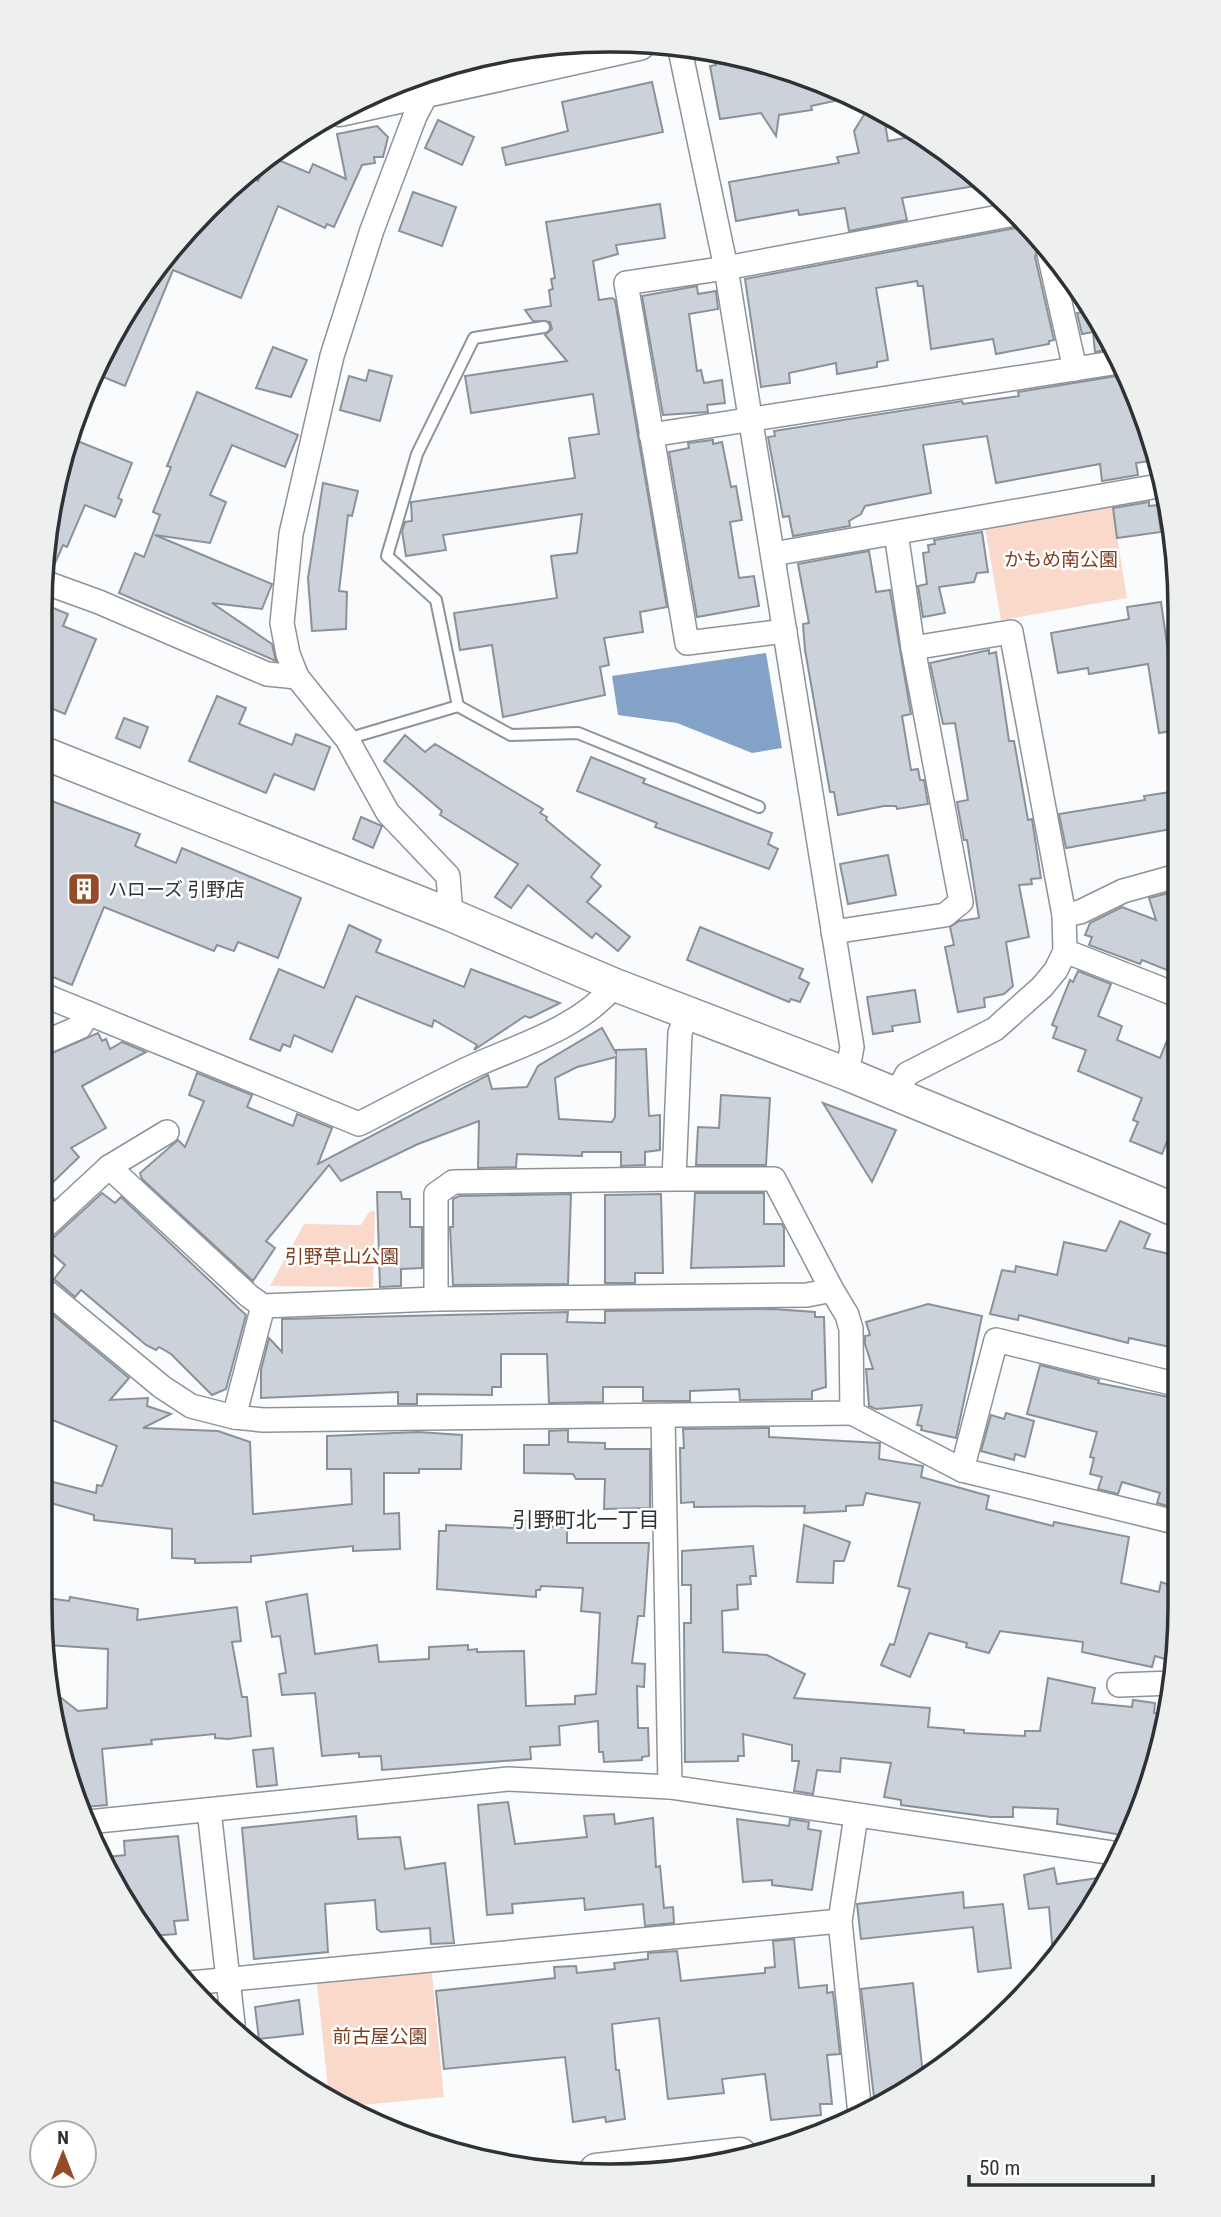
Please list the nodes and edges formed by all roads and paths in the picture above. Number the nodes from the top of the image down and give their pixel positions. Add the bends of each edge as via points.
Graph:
1 (586, 53) edge
2 (682, 57) edge
3 (443, 79) edge
4 (434, 81) edge
5 (1005, 216) edge
6 (726, 268) junction
7 (1053, 271) edge
8 (544, 327) dead end
9 (1111, 363) edge
10 (1075, 369) junction
11 (751, 422) junction
12 (651, 435) junction
13 (1154, 487) edge
14 (896, 533) junction
15 (773, 554) junction
16 (53, 585) edge
17 (785, 631) junction
18 (913, 648) junction
19 (297, 677) junction
20 (458, 706) junction
21 (347, 739) junction
22 (52, 756) edge
23 (759, 807) dead end
24 (1168, 878) edge
25 (451, 915) junction
26 (1064, 915) junction
27 (833, 932) junction
28 (1065, 951) junction
29 (615, 985) junction
30 (1168, 991) edge
31 (52, 998) edge
32 (688, 1012) junction
33 (88, 1013) junction
34 (52, 1040) edge
35 (848, 1074) junction
36 (896, 1094) junction
37 (167, 1132) dead end
38 (109, 1167) junction
39 (674, 1179) junction
40 (1168, 1207) edge
41 (52, 1220) edge
42 (832, 1290) junction
43 (52, 1296) edge
44 (436, 1299) junction
45 (264, 1306) junction
46 (1168, 1382) edge
47 (852, 1413) junction
48 (663, 1416) junction
49 (234, 1417) junction
50 (962, 1470) junction
51 (1168, 1520) edge
52 (1163, 1683) edge
53 (1119, 1685) dead end
54 (670, 1787) junction
55 (209, 1810) junction
56 (856, 1816) junction
57 (96, 1821) edge
58 (1111, 1853) edge
59 (840, 1921) junction
60 (228, 1979) junction
61 (199, 1982) edge
62 (232, 2016) edge
63 (859, 2106) edge

1 - 3 street
2 - 6 street
4 - 19 street via 415,116 372,230 332,356 300,494 282,623
5 - 6 street
6 - 11 street
6 - 12 street via 626,283
7 - 10 street
8 - 20 lane via 474,338 417,454 387,556 436,600
9 - 10 street
10 - 11 street
11 - 12 street
11 - 15 street
12 - 17 street via 687,643
13 - 14 street
14 - 15 street
14 - 18 street
15 - 17 street
16 - 19 street via 267,674
17 - 27 street
18 - 26 street via 1011,632
18 - 27 street via 961,902 945,915
19 - 21 street
20 - 21 lane
20 - 23 lane via 511,735 578,733
21 - 25 street via 388,813 448,876
22 - 25 street
24 - 26 street
25 - 29 street
26 - 28 street
27 - 35 street via 852,1047
28 - 30 street
28 - 36 street via 1042,987 995,1029 907,1074
29 - 32 street
29 - 33 street via 600,1003 576,1018 359,1124
31 - 33 street
32 - 35 street
32 - 39 street via 680,1033
33 - 34 street via 80,1027
35 - 36 street
36 - 40 street
37 - 38 street
38 - 41 street
38 - 45 street
39 - 42 street via 774,1178
39 - 44 street via 453,1182 436,1194
42 - 44 street via 807,1295
42 - 47 street via 851,1329
43 - 49 street via 172,1394 191,1406
44 - 45 street
45 - 49 street
46 - 50 street via 996,1340
47 - 48 street
47 - 50 street
48 - 49 street
48 - 54 street
50 - 51 street
52 - 53 street
54 - 55 street via 508,1779
54 - 56 street
55 - 57 street
55 - 60 street
56 - 58 street
56 - 59 street
59 - 60 street
59 - 63 street
60 - 61 street
60 - 62 street

